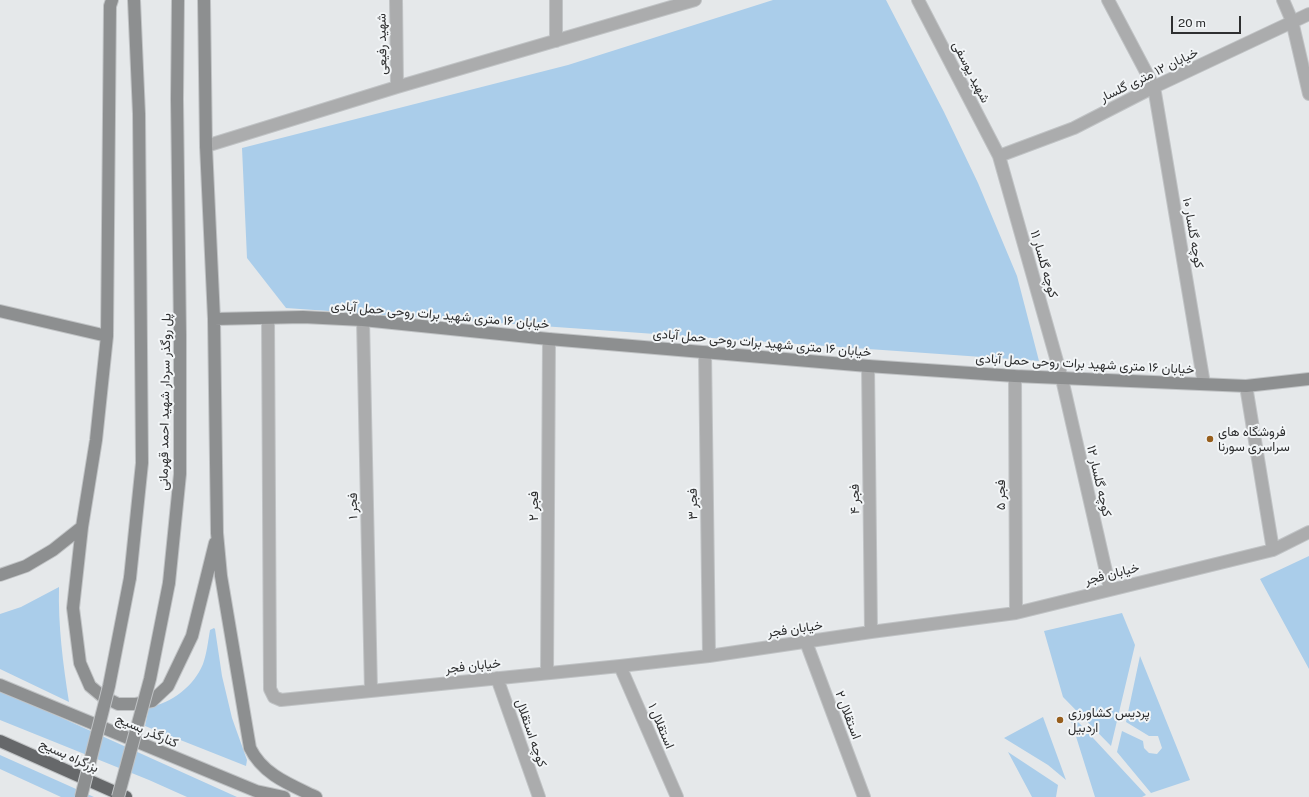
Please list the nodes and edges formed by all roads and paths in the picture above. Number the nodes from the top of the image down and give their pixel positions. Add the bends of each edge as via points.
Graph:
1 (112, 0) edge
2 (134, 0) edge
3 (178, 0) edge
4 (204, 0) edge
5 (396, 0) edge
6 (556, 0) edge
7 (694, 0) edge
8 (918, 0) edge
9 (1108, 0) edge
10 (1283, 0) edge
11 (1309, 14) edge
12 (1292, 21) junction
13 (556, 41) junction
14 (397, 87) junction
15 (1154, 87) junction
16 (1309, 94) edge
17 (206, 146) junction
18 (999, 156) junction
19 (0, 311) edge
20 (268, 318) junction
21 (214, 320) junction
22 (363, 320) junction
23 (107, 336) junction
24 (549, 339) junction
25 (704, 352) junction
26 (868, 366) junction
27 (1015, 376) junction
28 (1062, 379) junction
29 (1309, 379) edge
30 (1204, 384) junction
31 (1246, 386) junction
32 (82, 527) junction
33 (1309, 532) edge
34 (217, 533) junction
35 (1273, 550) junction
36 (0, 575) edge
37 (1110, 589) junction
38 (1016, 613) junction
39 (871, 632) junction
40 (806, 642) junction
41 (709, 656) junction
42 (620, 666) junction
43 (547, 673) junction
44 (497, 678) junction
45 (0, 684) edge
46 (372, 691) junction
47 (0, 741) edge
48 (82, 797) edge
49 (118, 797) edge
50 (126, 797) edge
51 (284, 797) edge
52 (316, 797) edge
53 (539, 797) edge
54 (677, 797) edge
55 (864, 797) edge

1 - 23 main road
2 - 48 main road, پل روگذر سردار شهید احمد قهرمانی, bridge via 139,114 142,463 130,578 109,686
3 - 49 main road, پل روگذر سردار شهید احمد قهرمانی, bridge via 180,474 169,583 150,679
4 - 17 main road
5 - 14 street, شهید رفیعی
6 - 13 street
7 - 13 street
8 - 18 street, شهید یوسفی
9 - 15 street, کوچه گلسار ۱۰
10 - 12 street
11 - 12 street, خیابان ۱۲ متری گلسار
12 - 15 street, خیابان ۱۲ متری گلسار
12 - 16 street
13 - 14 street
14 - 17 street
15 - 18 street, خیابان ۱۲ متری گلسار via 1074,128
15 - 30 street, کوچه گلسار ۱۰
17 - 21 main road
18 - 28 street, کوچه گلسار ۱۱
19 - 23 main road
20 - 21 main road, خیابان ۱۶ متری شهید برات روحی حمل آبادی
20 - 22 main road, خیابان ۱۶ متری شهید برات روحی حمل آبادی
20 - 46 street, خیابان فجر via 270,689 274,697 281,700
21 - 34 main road
22 - 24 main road, خیابان ۱۶ متری شهید برات روحی حمل آبادی
22 - 46 street, فجر ۱
23 - 32 main road via 96,440
24 - 25 main road, خیابان ۱۶ متری شهید برات روحی حمل آبادی
24 - 43 street, فجر ۲
25 - 26 main road, خیابان ۱۶ متری شهید برات روحی حمل آبادی
25 - 41 street, فجر ۳
26 - 27 main road, خیابان ۱۶ متری شهید برات روحی حمل آبادی
26 - 39 street, فجر ۴
27 - 28 main road, خیابان ۱۶ متری شهید برات روحی حمل آبادی
27 - 38 street, فجر ۵
28 - 30 main road, خیابان ۱۶ متری شهید برات روحی حمل آبادی
28 - 37 street, کوچه گلسار ۱۲
29 - 31 main road, خیابان ۱۶ متری شهید برات روحی حمل آبادی
30 - 31 main road, خیابان ۱۶ متری شهید برات روحی حمل آبادی
31 - 35 street
32 - 34 main road via 73,608 80,663 90,686 118,704 152,701 168,686 192,636
32 - 36 main road via 53,550 26,566
33 - 35 street, خیابان فجر
34 - 52 main road via 221,576 250,748 274,777
35 - 37 street, خیابان فجر
37 - 38 street, خیابان فجر
38 - 39 street, خیابان فجر
39 - 40 street, خیابان فجر
40 - 41 street, خیابان فجر
40 - 55 street, استقلال ۲
41 - 42 street, خیابان فجر
42 - 43 street, خیابان فجر
42 - 54 street, استقلال ۱
43 - 44 street, خیابان فجر
44 - 46 street, خیابان فجر
44 - 53 street, کوچه استقلال
45 - 51 main road, کنارگذر بسیج via 256,791
47 - 50 highway, بزرگراه بسیج

